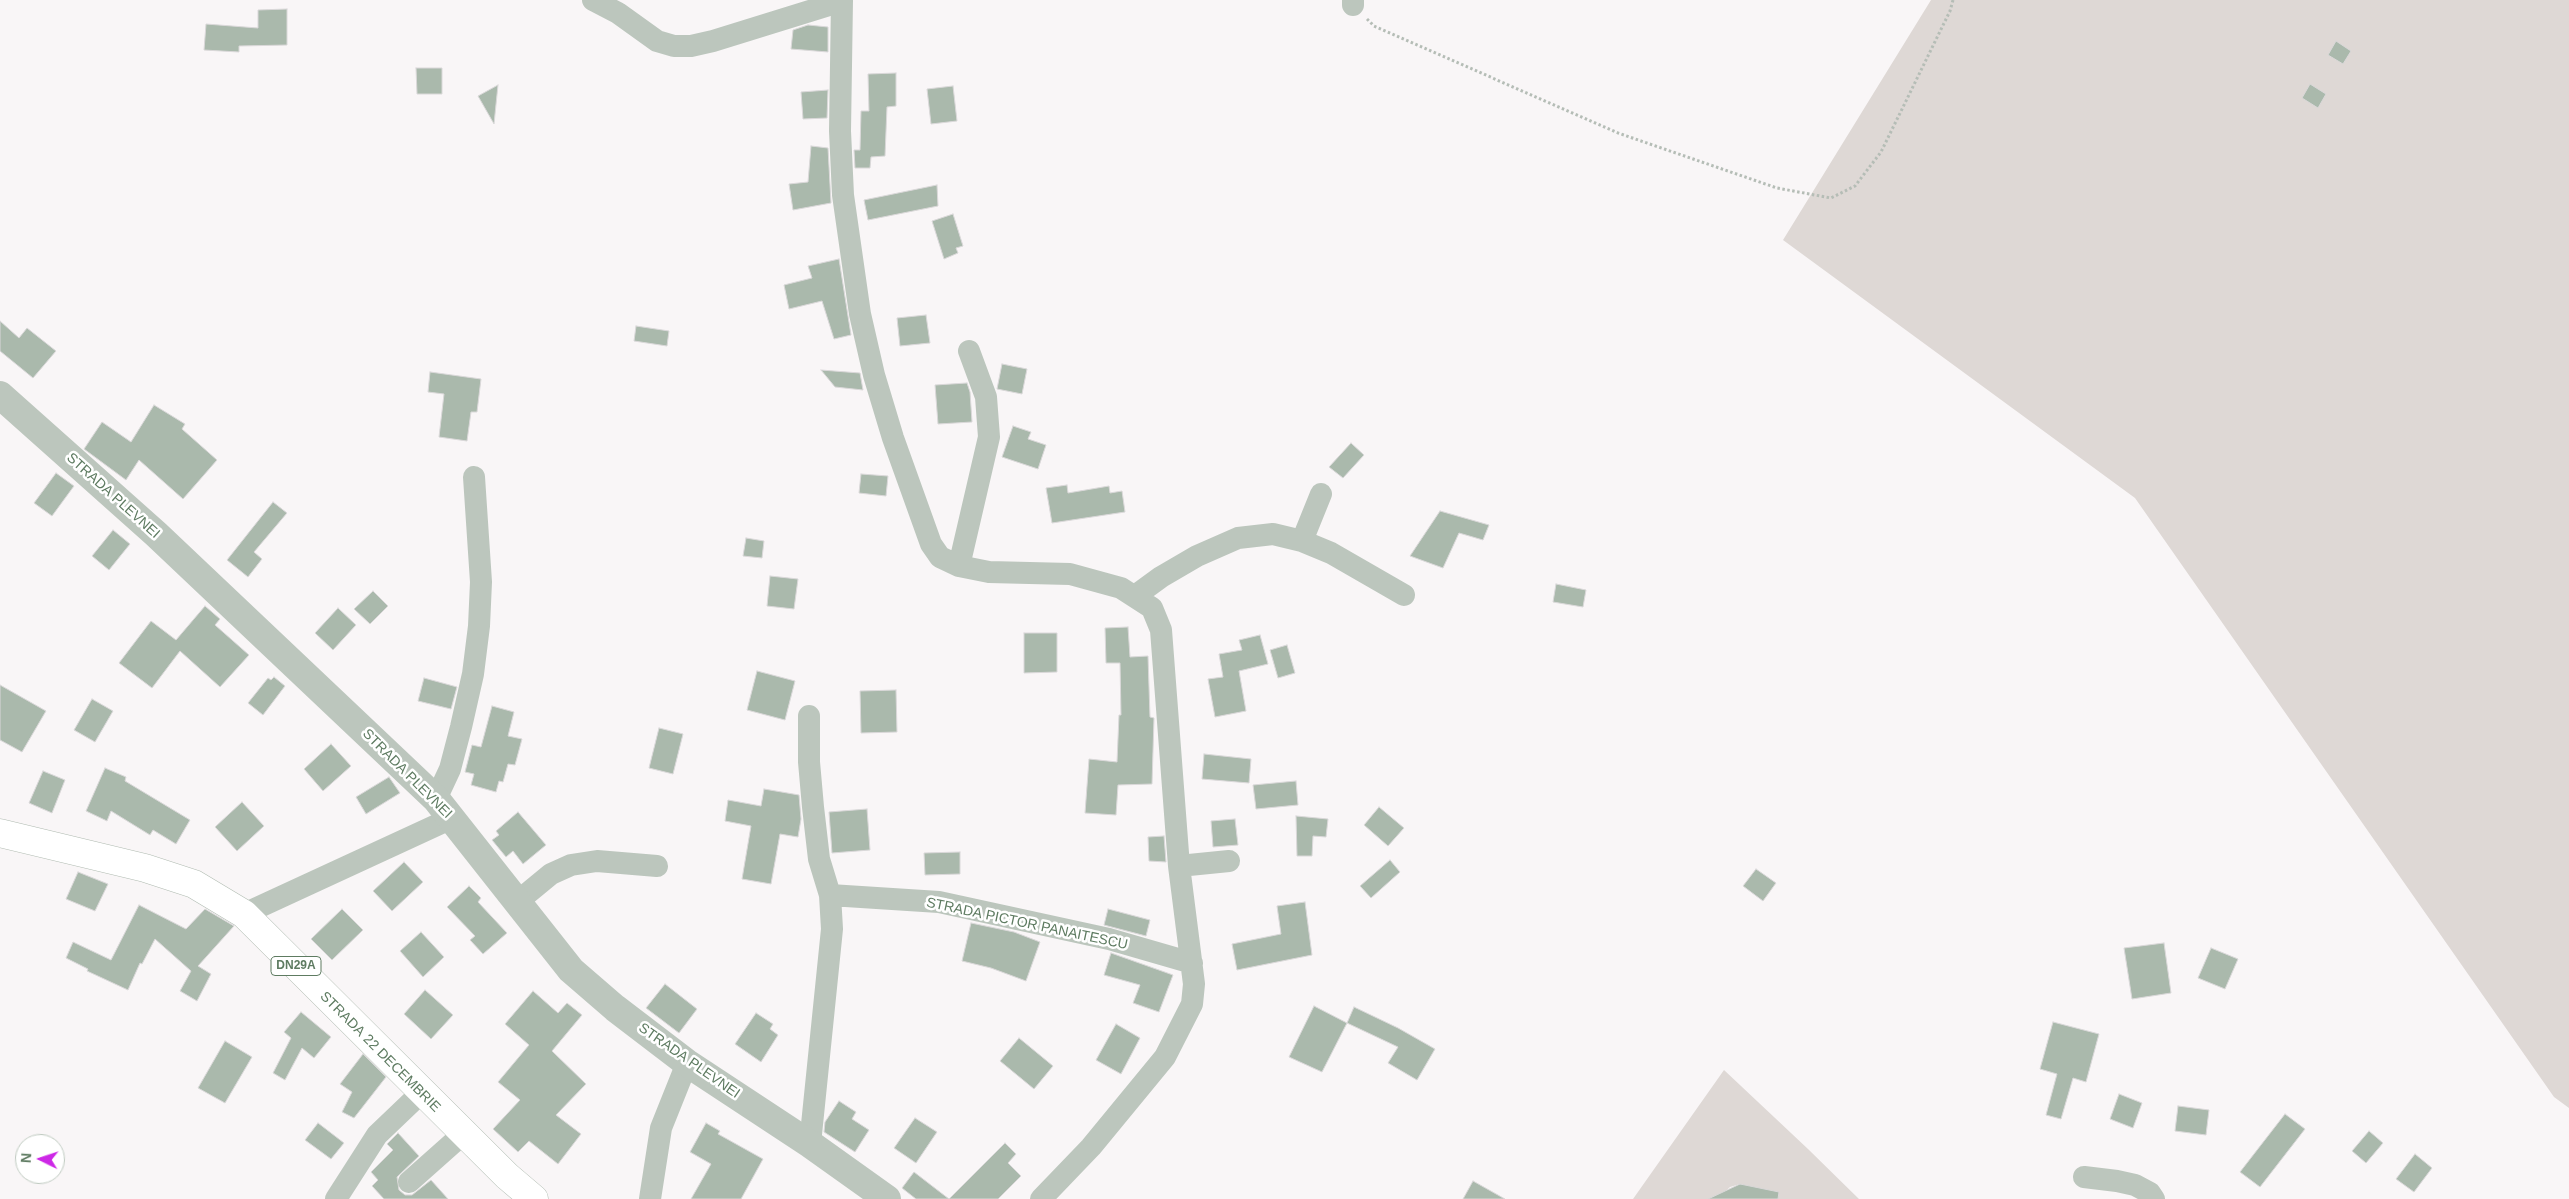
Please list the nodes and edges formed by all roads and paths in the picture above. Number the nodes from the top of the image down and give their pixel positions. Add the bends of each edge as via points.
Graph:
1 (593, 0) edge
2 (842, 0) edge
3 (1953, 0) edge
4 (1353, 2) edge
5 (969, 351) dead end
6 (0, 395) edge
7 (474, 477) dead end
8 (1322, 494) dead end
9 (1302, 541) junction
10 (958, 566) junction
11 (1404, 595) dead end
12 (1135, 596) junction
13 (809, 716) dead end
14 (444, 809) junction
15 (0, 833) edge
16 (1229, 861) dead end
17 (657, 866) dead end
18 (1179, 866) junction
19 (830, 895) junction
20 (516, 902) junction
21 (244, 914) junction
22 (1192, 963) junction
23 (687, 1064) junction
24 (422, 1092) junction
25 (464, 1134) junction
26 (810, 1144) junction
27 (2084, 1178) dead end
28 (408, 1182) dead end
29 (336, 1199) edge
30 (534, 1199) edge
31 (650, 1199) edge
32 (887, 1199) edge
33 (1041, 1199) edge
34 (2154, 1199) edge

1 - 2 street via 657,41 691,46
2 - 10 street via 840,131 843,195 860,314 893,438 931,544 940,557
3 - 4 path via 1881,152 1855,186 1831,198 1777,188 1618,133 1374,26
5 - 10 street via 986,397 990,437
6 - 14 street, STRADA PLEVNEI via 156,534
7 - 14 street via 481,573 479,626 473,674 450,769
8 - 9 street
9 - 11 street
9 - 12 street via 1273,534 1238,538 1197,556
10 - 12 street via 989,572 1070,574 1121,588
12 - 18 street via 1152,608 1161,630
13 - 19 street via 809,762 819,859
14 - 20 street, STRADA PLEVNEI
14 - 21 street
15 - 21 main road, STRADA 22 DECEMBRIE / DN29A via 145,868 194,884
16 - 18 street
17 - 20 street via 597,861 571,865 551,874
18 - 22 street
19 - 22 street, STRADA PICTOR PANAITESCU via 940,902 1109,939
19 - 26 street via 832,929
20 - 23 street, STRADA PLEVNEI via 571,970
21 - 24 main road, STRADA 22 DECEMBRIE / DN29A
22 - 33 street via 1192,1004 1165,1058 1091,1147
23 - 26 street, STRADA PLEVNEI
23 - 31 street via 661,1128
24 - 25 main road, STRADA 22 DECEMBRIE / DN29A
24 - 29 street via 377,1135
25 - 28 street
25 - 30 main road, STRADA 22 DECEMBRIE / DN29A
26 - 32 street, STRADA PLEVNEI
27 - 34 street via 2135,1185

